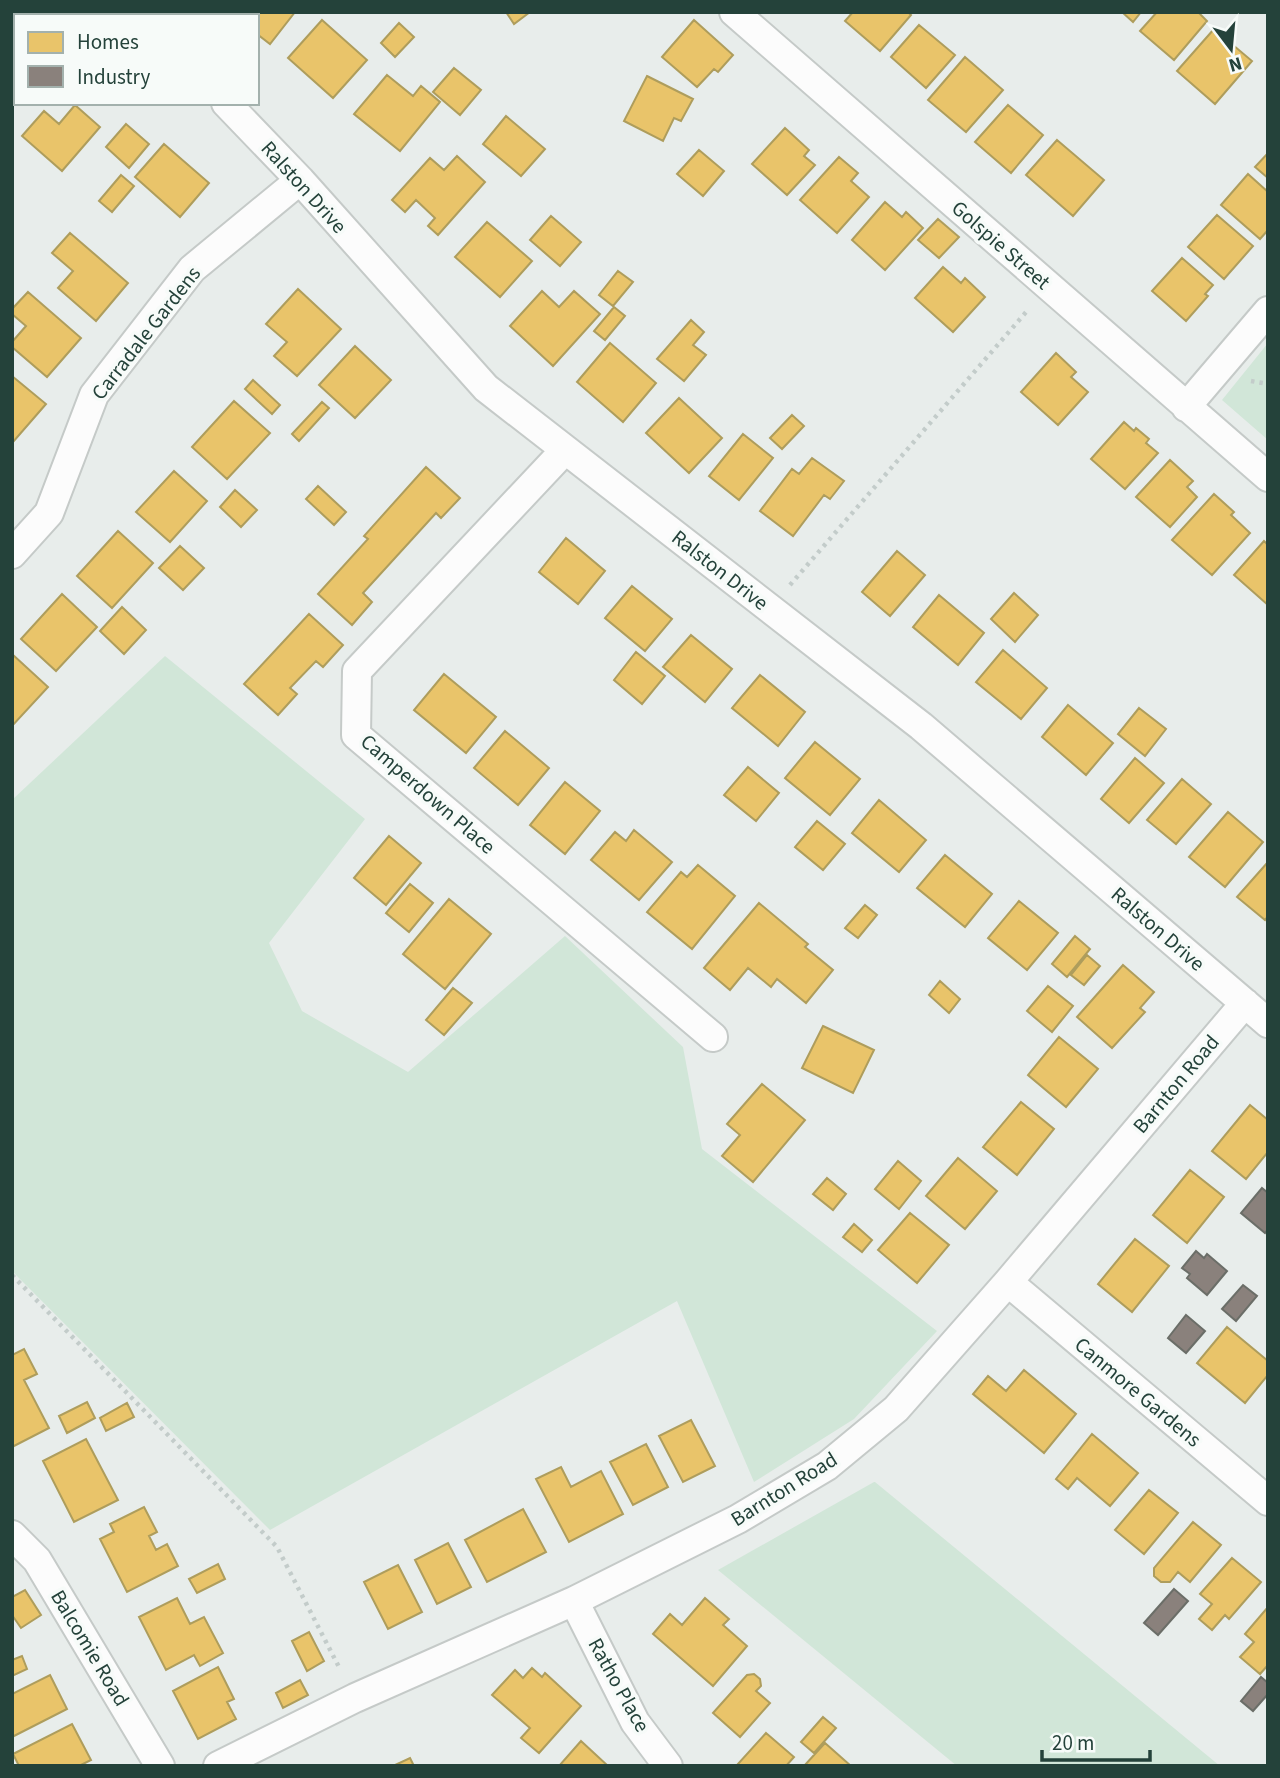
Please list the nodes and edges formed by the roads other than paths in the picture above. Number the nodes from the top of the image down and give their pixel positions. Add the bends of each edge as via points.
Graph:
1 (734, 12) edge
2 (228, 105) edge
3 (300, 180) junction
4 (1268, 311) edge
5 (1186, 407) junction
6 (565, 450) junction
7 (1268, 477) edge
8 (12, 554) edge
9 (1245, 1003) junction
10 (1268, 1023) edge
11 (713, 1037) dead end
12 (1008, 1282) junction
13 (1268, 1501) edge
14 (12, 1535) edge
15 (574, 1601) junction
16 (160, 1766) edge
17 (218, 1766) edge
18 (668, 1766) edge

1 - 5 street, Golspie Street
2 - 3 street, Ralston Drive
3 - 6 street, Ralston Drive via 486,388
3 - 8 street, Carradale Gardens via 192,269 93,395 48,513
4 - 5 street
5 - 7 street, Golspie Street
6 - 9 street, Ralston Drive via 920,726
6 - 11 street, Camperdown Place via 357,671 356,735
9 - 10 street, Ralston Drive
9 - 12 street, Barnton Road
12 - 13 street, Canmore Gardens
12 - 15 street, Barnton Road via 895,1409 827,1466 737,1519
14 - 16 street, Balcomie Road via 37,1560
15 - 17 street, Barnton Road via 355,1698
15 - 18 street, Ratho Place via 635,1722

